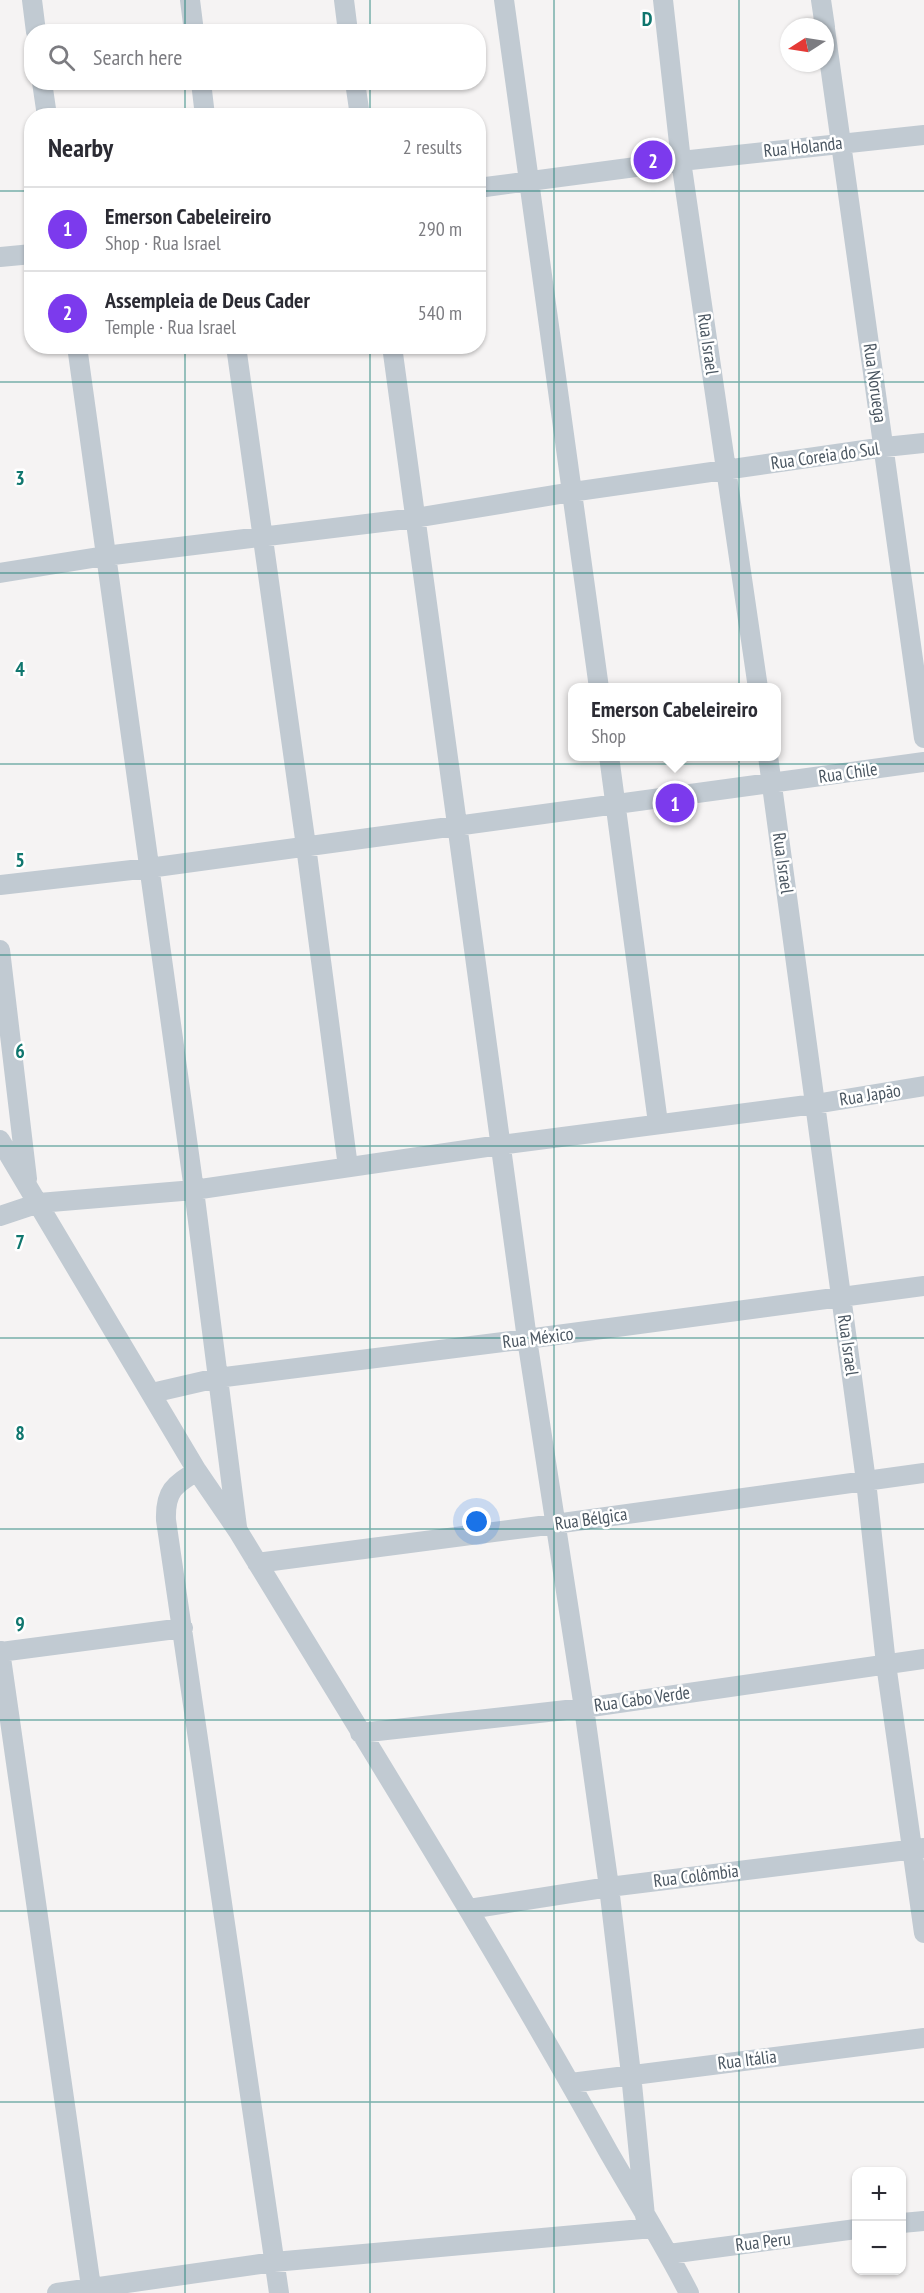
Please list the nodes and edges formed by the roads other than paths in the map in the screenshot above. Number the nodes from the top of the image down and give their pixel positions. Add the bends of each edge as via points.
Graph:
1 (32, 0) edge
2 (190, 0) edge
3 (344, 0) edge
4 (504, 0) edge
5 (663, 0) edge
6 (821, 0) edge
7 (824, 18) edge
8 (35, 24) edge
9 (193, 24) edge
10 (347, 24) edge
11 (831, 72) edge
12 (43, 90) edge
13 (202, 90) edge
14 (356, 90) edge
15 (46, 108) edge
16 (204, 108) edge
17 (359, 108) edge
18 (924, 135) edge
19 (841, 143) junction
20 (681, 161) junction
21 (530, 180) junction
22 (486, 187) edge
23 (24, 255) edge
24 (0, 257) edge
25 (78, 354) edge
26 (237, 354) edge
27 (393, 354) edge
28 (924, 444) edge
29 (885, 447) junction
30 (726, 471) junction
31 (572, 492) junction
32 (415, 518) junction
33 (262, 537) junction
34 (105, 556) junction
35 (0, 573) edge
36 (598, 683) edge
37 (757, 683) edge
38 (924, 738) edge
39 (610, 761) edge
40 (769, 761) edge
41 (924, 762) edge
42 (772, 783) junction
43 (615, 804) junction
44 (457, 825) junction
45 (306, 846) junction
46 (149, 868) junction
47 (0, 885) edge
48 (0, 950) edge
49 (924, 1086) edge
50 (815, 1104) junction
51 (658, 1123) junction
52 (0, 1140) edge
53 (500, 1145) junction
54 (348, 1167) junction
55 (28, 1186) junction
56 (194, 1190) junction
57 (39, 1203) junction
58 (0, 1216) edge
59 (924, 1286) edge
60 (842, 1298) junction
61 (527, 1339) junction
62 (217, 1378) junction
63 (152, 1393) junction
64 (197, 1471) junction
65 (924, 1473) edge
66 (866, 1481) junction
67 (555, 1524) junction
68 (238, 1531) junction
69 (257, 1563) junction
70 (183, 1628) junction
71 (0, 1652) edge
72 (924, 1659) edge
73 (886, 1664) junction
74 (584, 1708) junction
75 (360, 1733) junction
76 (918, 1849) edge
77 (609, 1887) junction
78 (469, 1909) junction
79 (924, 1934) edge
80 (924, 2038) edge
81 (632, 2074) junction
82 (571, 2083) junction
83 (924, 2221) edge
84 (649, 2222) junction
85 (906, 2223) edge
86 (852, 2230) edge
87 (669, 2254) junction
88 (274, 2262) junction
89 (91, 2287) junction
90 (57, 2293) edge
91 (279, 2293) edge
92 (688, 2293) edge

1 - 8 street
2 - 9 street
3 - 10 street
4 - 21 street
5 - 20 street, Rua Israel
6 - 7 street, Rua Noruega
11 - 19 street, Rua Noruega
12 - 15 street
13 - 16 street
14 - 17 street
18 - 19 street, Rua Holanda
19 - 20 street, Rua Holanda
19 - 29 street, Rua Noruega
20 - 21 street, Rua Holanda
20 - 30 street, Rua Israel
21 - 22 street, Rua Holanda
21 - 31 street
23 - 24 street
25 - 34 street
26 - 33 street
27 - 32 street
28 - 29 street, Rua Coreia do Sul
29 - 30 street, Rua Coreia do Sul
29 - 38 street, Rua Noruega
30 - 31 street, Rua Coreia do Sul
30 - 37 street, Rua Israel
31 - 32 street, Rua Coreia do Sul
31 - 36 street
32 - 33 street, Rua Coreia do Sul
32 - 44 street
33 - 34 street, Rua Coreia do Sul
33 - 45 street
34 - 35 street, Rua Coreia do Sul
34 - 46 street
39 - 43 street
40 - 42 street, Rua Israel
41 - 42 street, Rua Chile
42 - 43 street, Rua Chile
42 - 50 street, Rua Israel
43 - 44 street, Rua Chile
43 - 51 street
44 - 45 street, Rua Chile
44 - 53 street
45 - 46 street, Rua Chile
45 - 54 street
46 - 47 street, Rua Chile
46 - 56 street
48 - 55 street
49 - 50 street, Rua Japão
50 - 51 street, Rua Japão
50 - 60 street, Rua Israel
51 - 53 street, Rua Japão
52 - 55 street
53 - 54 street, Rua Japão
53 - 61 street
54 - 56 street, Rua Japão
55 - 57 street
56 - 57 street, Rua Japão
56 - 62 street
57 - 58 street, Rua Japão
57 - 63 street
59 - 60 street, Rua México
60 - 61 street, Rua México
60 - 66 street, Rua Israel
61 - 62 street, Rua México
61 - 67 street
62 - 63 street, Rua México
62 - 68 street
63 - 64 street
64 - 68 street
64 - 70 street via 171,1490 166,1502
65 - 66 street, Rua Bélgica
66 - 67 street, Rua Bélgica
66 - 73 street, Rua Israel
67 - 69 street, Rua Bélgica
67 - 74 street
68 - 69 street
69 - 75 street
70 - 71 street
70 - 88 street
71 - 89 street
72 - 73 street, Rua Cabo Verde
73 - 74 street, Rua Cabo Verde
73 - 76 street, Rua Israel
74 - 75 street, Rua Cabo Verde
74 - 77 street
75 - 78 street
76 - 77 street, Rua Colômbia
76 - 79 street, Rua Israel
77 - 78 street, Rua Colômbia
77 - 81 street
78 - 82 street
80 - 81 street, Rua Itália
81 - 82 street, Rua Itália
81 - 84 street
82 - 84 street
83 - 85 street
84 - 87 street
84 - 88 street
86 - 87 street, Rua Peru
87 - 92 street
88 - 89 street
88 - 91 street
89 - 90 street

